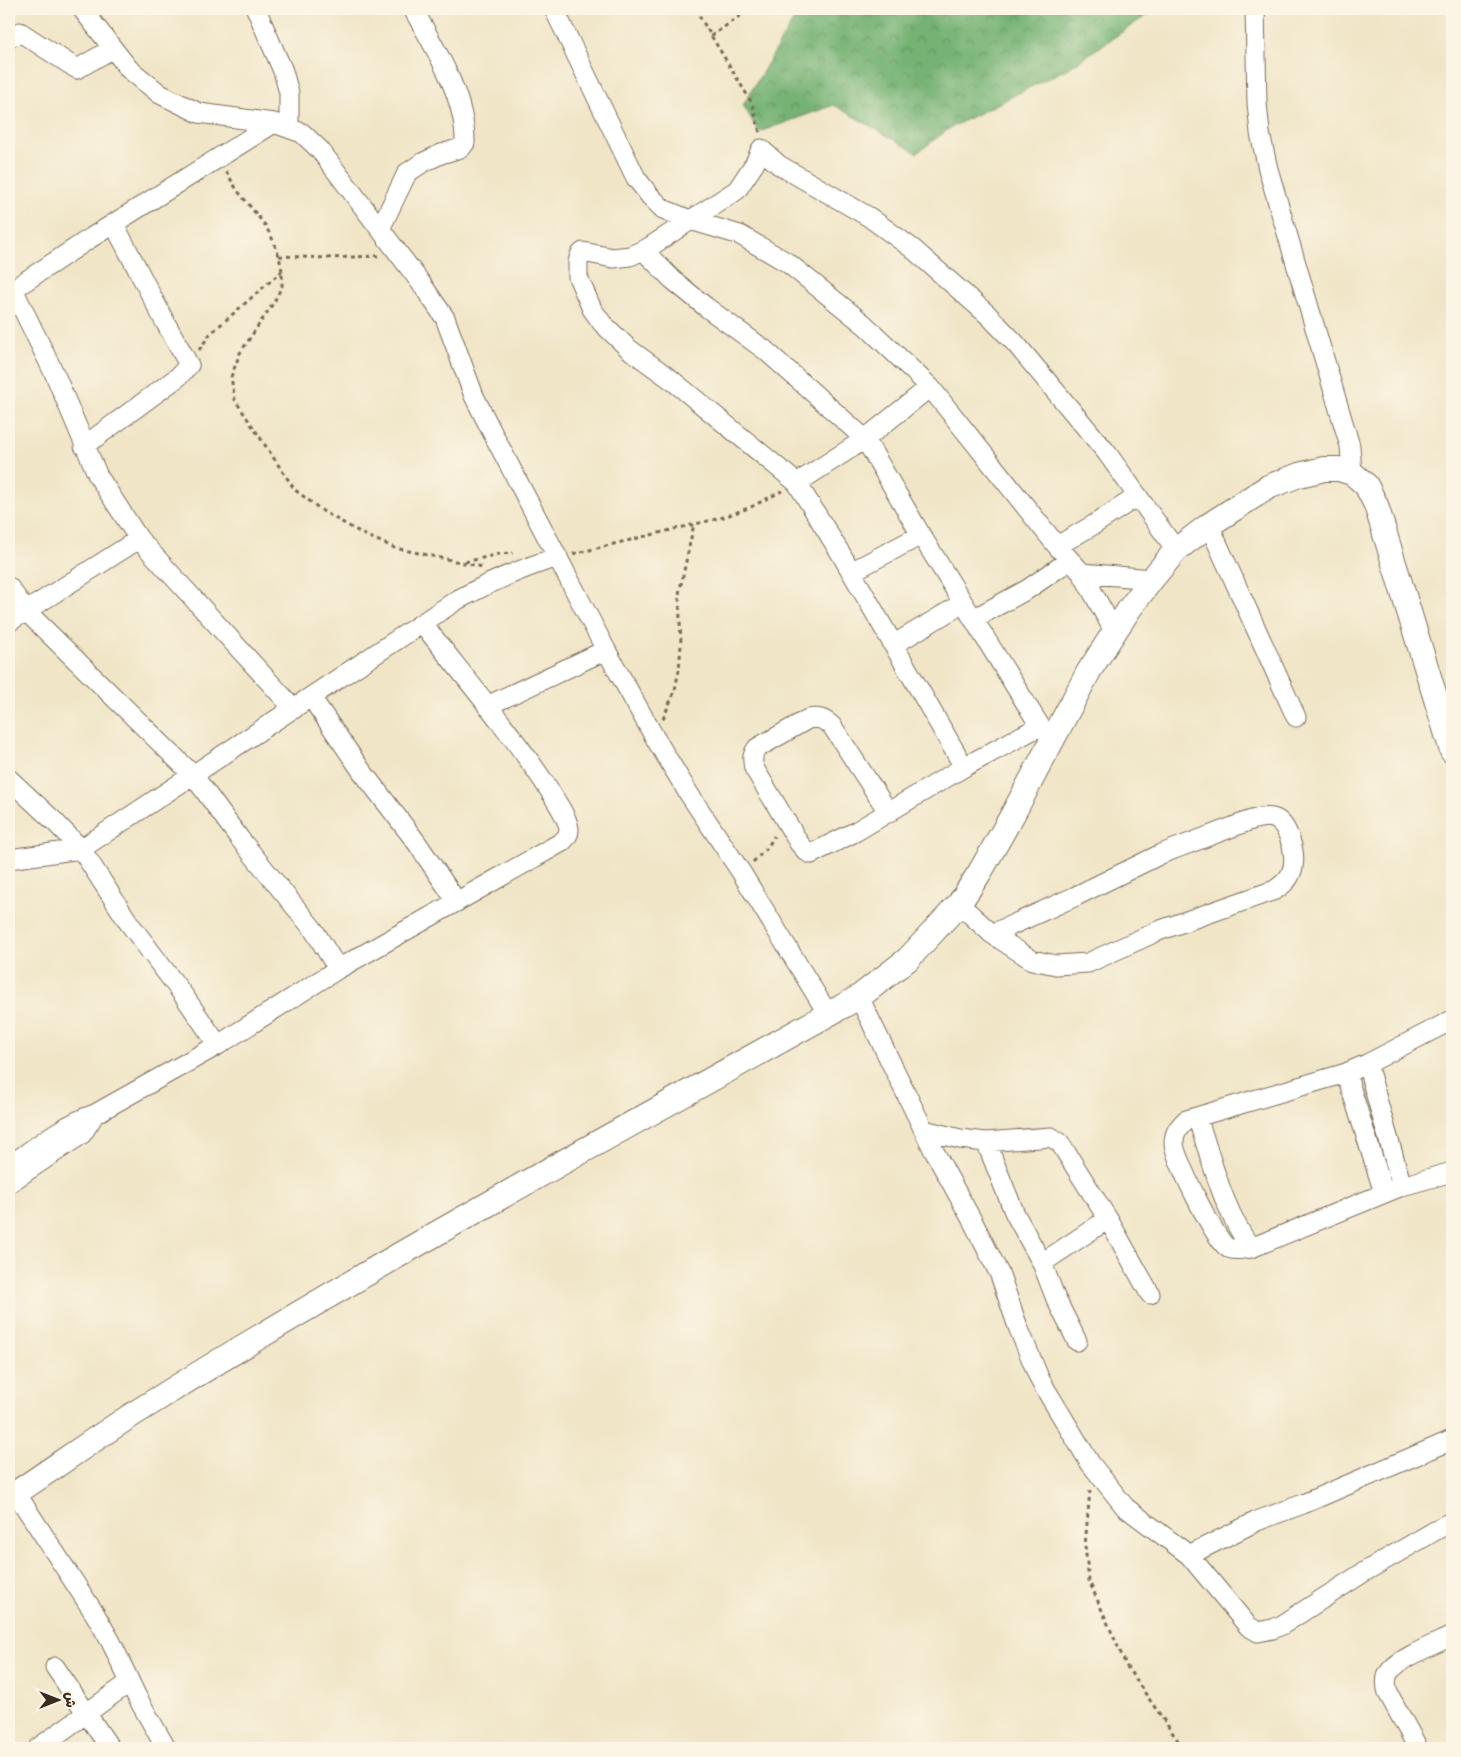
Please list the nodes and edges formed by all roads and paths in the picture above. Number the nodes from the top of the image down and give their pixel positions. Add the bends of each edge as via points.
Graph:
1 (82, 9) edge
2 (256, 9) edge
3 (414, 9) edge
4 (554, 9) edge
5 (694, 9) edge
6 (750, 9) edge
7 (1255, 9) edge
8 (711, 36) junction
9 (9, 38) edge
10 (112, 49) junction
11 (282, 126) junction
12 (761, 148) junction
13 (219, 157) junction
14 (690, 220) junction
15 (114, 224) junction
16 (380, 229) junction
17 (642, 250) junction
18 (399, 254) junction
19 (279, 256) junction
20 (282, 271) junction
21 (11, 291) edge
22 (189, 365) junction
23 (930, 387) junction
24 (865, 439) junction
25 (84, 446) junction
26 (1352, 473) junction
27 (797, 483) junction
28 (1138, 496) junction
29 (694, 524) junction
30 (1209, 525) junction
31 (921, 535) junction
32 (139, 539) junction
33 (1057, 546) junction
34 (1176, 550) junction
35 (558, 558) junction
36 (1076, 567) junction
37 (512, 572) junction
38 (851, 572) junction
39 (1152, 579) junction
40 (9, 587) edge
41 (963, 603) junction
42 (26, 611) junction
43 (973, 619) junction
44 (9, 622) edge
45 (423, 624) junction
46 (1114, 631) junction
47 (893, 645) junction
48 (606, 650) junction
49 (311, 697) junction
50 (487, 706) junction
51 (294, 709) junction
52 (1296, 718) dead end
53 (1046, 732) junction
54 (655, 738) junction
55 (1452, 752) edge
56 (964, 767) junction
57 (193, 775) junction
58 (9, 779) edge
59 (780, 812) junction
60 (889, 812) junction
61 (81, 849) junction
62 (9, 859) edge
63 (741, 872) junction
64 (457, 902) junction
65 (959, 904) junction
66 (992, 934) junction
67 (338, 970) junction
68 (859, 997) junction
69 (828, 1014) junction
70 (1452, 1020) edge
71 (218, 1045) junction
72 (1367, 1064) junction
73 (1346, 1072) junction
74 (95, 1114) junction
75 (1197, 1117) junction
76 (924, 1130) junction
77 (986, 1142) junction
78 (9, 1166) edge
79 (1452, 1172) edge
80 (9, 1183) edge
81 (1402, 1186) junction
82 (1384, 1193) junction
83 (1108, 1219) junction
84 (1251, 1248) junction
85 (1042, 1263) junction
86 (1150, 1294) dead end
87 (1077, 1341) dead end
88 (1452, 1440) edge
89 (1090, 1463) junction
90 (12, 1495) edge
91 (1452, 1521) edge
92 (1189, 1555) junction
93 (1452, 1636) edge
94 (55, 1668) dead end
95 (130, 1682) junction
96 (87, 1714) junction
97 (38, 1748) edge
98 (110, 1748) edge
99 (166, 1748) edge
100 (1183, 1748) edge
101 (1418, 1748) edge

1 - 10 street
2 - 11 street via 289,93
3 - 16 street via 439,54 462,110 465,143 461,148 441,154 406,173
4 - 14 street via 636,178 663,210
5 - 8 path
6 - 8 path
7 - 26 street via 1260,133 1350,446
8 - 12 path via 752,103
9 - 10 street via 20,32 77,69
10 - 11 street via 129,69 160,94 199,113
11 - 13 street
11 - 16 street via 302,133 320,150
12 - 14 street via 737,190
12 - 28 street via 779,165 869,217 913,249 988,315 1107,453
13 - 15 street
13 - 19 path via 236,190 265,225
14 - 17 street
14 - 23 street via 740,235 788,263 864,325
15 - 21 street
15 - 22 street
16 - 18 street
17 - 24 street via 706,307 765,350
17 - 27 street via 622,258 604,258 589,252 580,255 578,277 592,309 629,349
18 - 19 path via 327,258
18 - 35 street via 445,318 474,396
19 - 20 path
20 - 22 path via 210,334
20 - 37 path via 282,286 240,354 231,377 235,400 295,490 324,512 395,548
21 - 25 street via 56,377
22 - 25 street via 178,377
23 - 24 street
23 - 33 street
24 - 27 street
24 - 31 street
25 - 32 street via 98,476
26 - 30 street via 1324,469 1299,475 1268,487
26 - 55 street via 1366,485 1376,504
27 - 29 path via 751,507
27 - 38 street
28 - 33 street
28 - 34 street
29 - 35 path
29 - 54 path via 679,594 680,670
30 - 34 street
30 - 52 street
31 - 38 street
31 - 41 street
32 - 42 street
32 - 51 street
33 - 36 street
34 - 39 street
35 - 37 street
35 - 48 street
36 - 39 street
36 - 43 street
36 - 46 street
37 - 45 street via 485,584
38 - 47 street
39 - 46 street
40 - 42 street
41 - 43 street
41 - 47 street
42 - 44 street
42 - 57 street
43 - 53 street
45 - 49 street
45 - 50 street
46 - 53 street
47 - 56 street
48 - 50 street
48 - 54 street
49 - 51 street
49 - 64 street
50 - 64 street via 558,804 569,828 568,836
51 - 57 street
53 - 56 street
53 - 65 street via 1013,814
54 - 63 street
56 - 60 street
57 - 61 street
57 - 67 street via 313,929
58 - 61 street
59 - 60 street via 802,848 811,854
59 - 60 street via 754,768 754,753 757,748 808,719 817,718 832,726
59 - 63 path via 776,834 768,847
61 - 62 street
61 - 71 street via 129,923
63 - 69 street
64 - 67 street
65 - 66 street
65 - 68 street via 908,959
66 - 66 street via 1032,960 1056,965 1088,963 1158,931 1275,890 1292,871 1294,852 1287,828 1280,821 1259,817 1161,854
67 - 71 street
68 - 69 street
68 - 76 street
69 - 90 street via 491,1202 299,1314 149,1404
70 - 72 street
71 - 74 street
72 - 73 street
72 - 81 street
73 - 75 street
73 - 82 street
74 - 78 street via 76,1120
74 - 80 street via 82,1134
75 - 84 street via 1224,1196
75 - 84 street via 1186,1120 1176,1130 1174,1144 1192,1191 1220,1241 1228,1248
76 - 77 street
76 - 89 street via 1000,1275 1040,1380
77 - 83 street via 1051,1137 1060,1143
77 - 85 street via 1015,1214
79 - 81 street
81 - 82 street
82 - 84 street
83 - 85 street
83 - 86 street
85 - 87 street
88 - 92 street via 1256,1521
89 - 92 street via 1125,1506
89 - 100 path via 1085,1546 1089,1581 1127,1668
90 - 95 street via 95,1614
91 - 92 street via 1282,1625 1258,1632 1248,1626
93 - 101 street via 1405,1659 1390,1671 1386,1684
94 - 96 street
95 - 96 street
95 - 99 street
96 - 97 street
96 - 98 street

